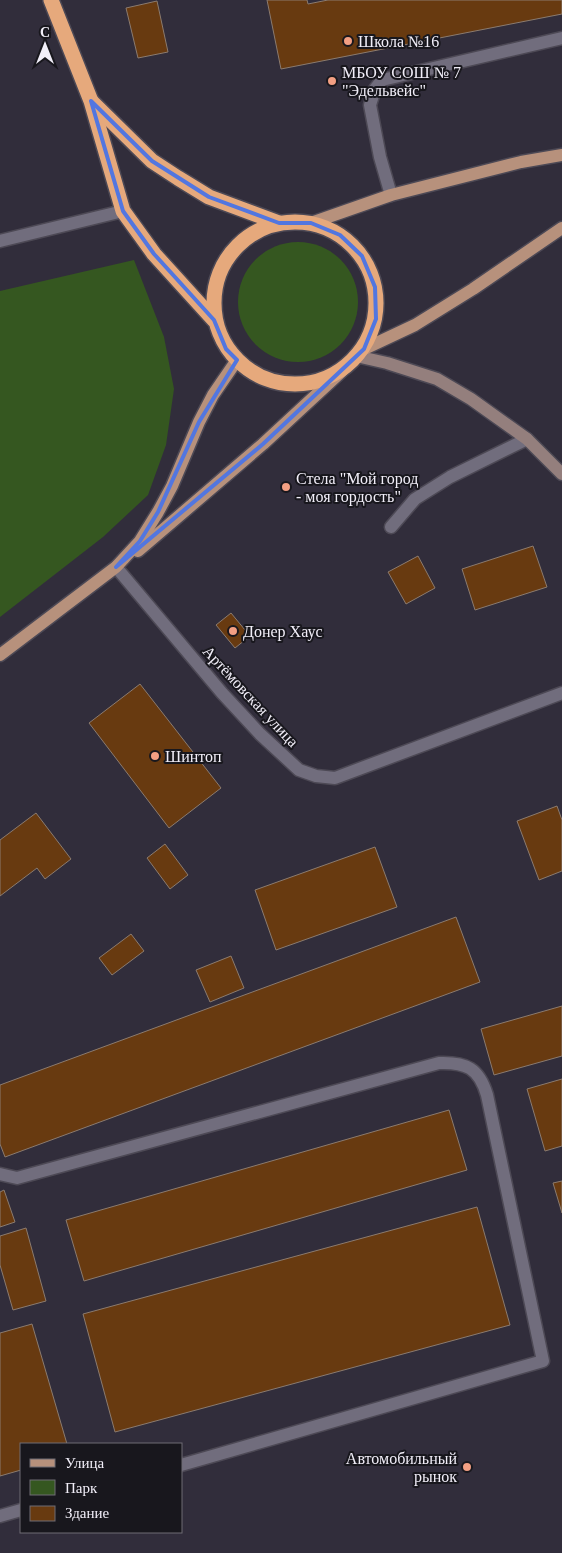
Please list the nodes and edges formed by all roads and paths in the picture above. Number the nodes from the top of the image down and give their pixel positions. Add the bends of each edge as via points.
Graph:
1 (52, 0) edge
2 (562, 38) edge
3 (91, 101) junction
4 (562, 155) edge
5 (391, 195) junction
6 (123, 211) junction
7 (279, 223) junction
8 (312, 223) junction
9 (562, 228) edge
10 (0, 241) edge
11 (214, 320) junction
12 (360, 352) junction
13 (237, 360) junction
14 (342, 371) junction
15 (527, 439) junction
16 (562, 474) edge
17 (391, 528) dead end
18 (116, 567) junction
19 (0, 656) edge
20 (562, 693) edge
21 (0, 1174) edge
22 (182, 1465) edge
23 (20, 1510) edge
24 (0, 1516) edge

1 - 3 highway
2 - 5 street via 382,80 375,88 370,104
3 - 6 highway
3 - 7 highway via 152,161 178,178 209,197
4 - 5 main road via 521,162
5 - 8 main road
6 - 10 street
6 - 11 highway via 154,254
7 - 8 highway
7 - 11 highway via 248,235 226,258 214,288
8 - 12 highway via 340,235 362,256 375,287 376,319
9 - 12 main road via 415,325
11 - 13 highway via 226,349
12 - 14 highway
12 - 15 main road via 437,379
13 - 14 highway via 249,372 278,384 311,384
13 - 18 main road via 213,395 158,512 140,541
14 - 18 main road via 263,444
15 - 16 main road
15 - 17 street via 450,477 415,499
18 - 19 main road
18 - 20 street, Артёмовская улица via 260,734 299,770 316,776 335,778
21 - 22 street via 17,1178 439,1063 462,1064 479,1076 487,1095 543,1361
23 - 24 street

